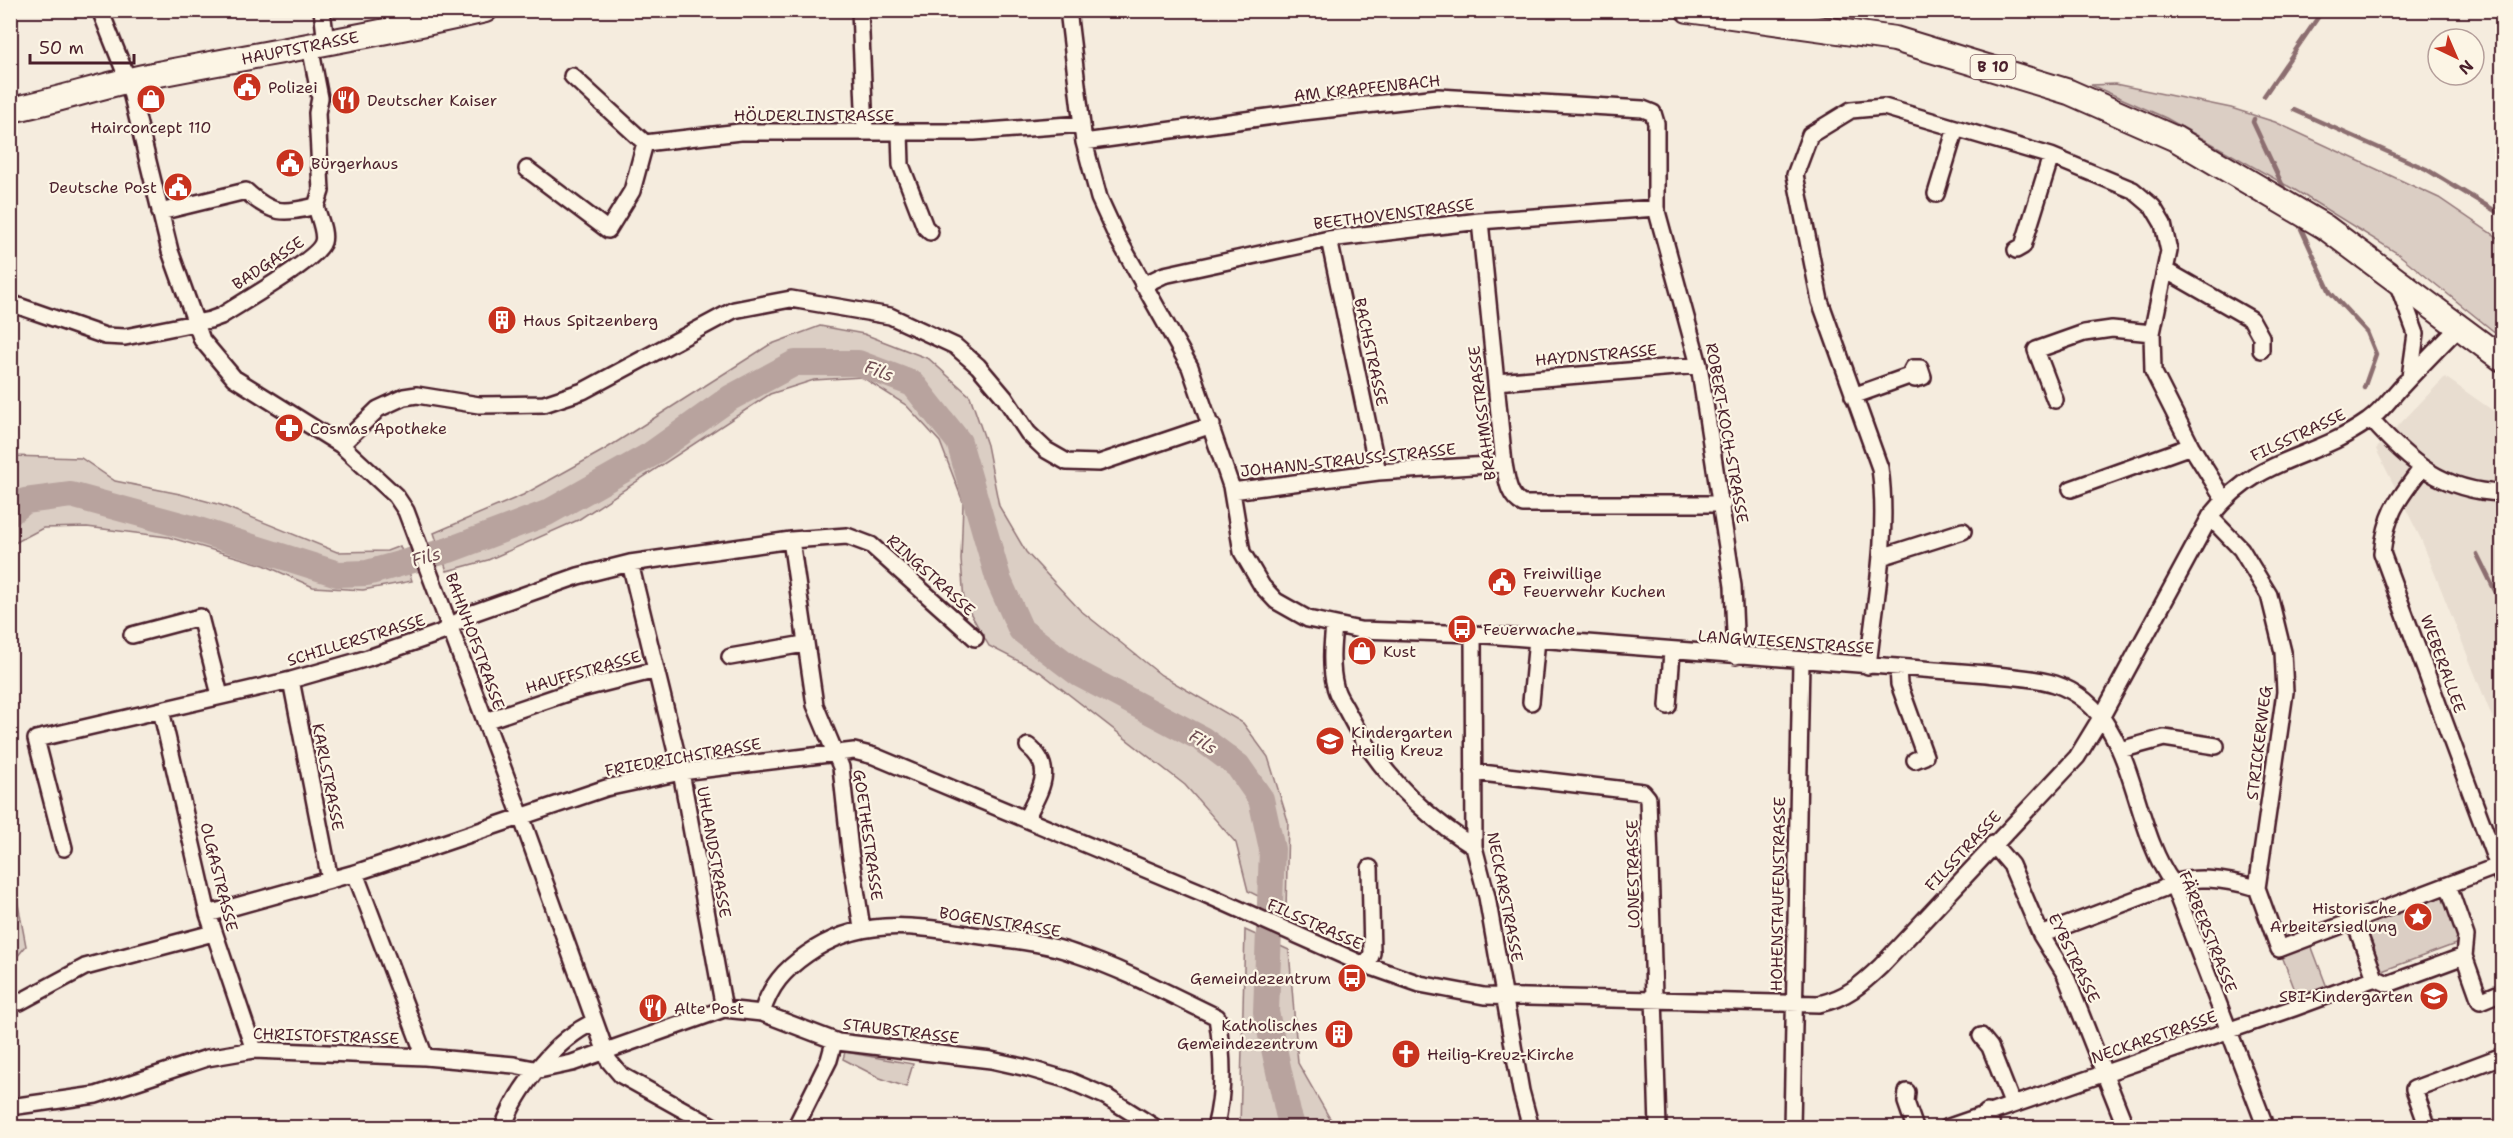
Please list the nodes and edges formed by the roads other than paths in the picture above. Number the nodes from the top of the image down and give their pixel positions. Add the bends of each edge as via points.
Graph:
1 (100, 10) edge
2 (322, 10) edge
3 (485, 10) edge
4 (860, 10) edge
5 (1068, 10) edge
6 (1688, 10) edge
7 (401, 19) edge
8 (318, 45) junction
9 (572, 76) dead end
10 (128, 80) junction
11 (10, 110) edge
12 (1653, 113) joint
13 (1082, 123) junction
14 (1956, 128) junction
15 (865, 132) junction
16 (900, 132) junction
17 (1084, 142) junction
18 (645, 143) junction
19 (2051, 156) junction
20 (527, 169) dead end
21 (1936, 194) dead end
22 (316, 206) junction
23 (1656, 208) junction
24 (160, 212) junction
25 (1480, 221) junction
26 (930, 232) dead end
27 (1329, 239) junction
28 (2016, 250) dead end
29 (2167, 271) junction
30 (2395, 277) junction
31 (1143, 285) junction
32 (10, 303) edge
33 (195, 323) junction
34 (2460, 326) junction
35 (2152, 333) junction
36 (2261, 350) dead end
37 (2502, 359) edge
38 (1700, 364) junction
39 (1909, 376) dead end
40 (2410, 377) junction
41 (1496, 382) junction
42 (1853, 396) junction
43 (2055, 400) dead end
44 (2371, 419) junction
45 (1212, 425) junction
46 (342, 445) junction
47 (2191, 446) junction
48 (1504, 464) junction
49 (2421, 469) junction
50 (1378, 472) junction
51 (2071, 489) dead end
52 (1232, 490) junction
53 (2502, 493) edge
54 (2224, 499) junction
55 (1723, 504) junction
56 (2210, 516) junction
57 (1963, 531) dead end
58 (791, 540) junction
59 (1881, 557) junction
60 (630, 563) junction
61 (451, 626) junction
62 (1334, 626) junction
63 (1473, 634) junction
64 (132, 635) dead end
65 (975, 638) dead end
66 (1537, 639) junction
67 (804, 644) junction
68 (1672, 652) junction
69 (1736, 656) junction
70 (730, 657) dead end
71 (1801, 661) junction
72 (1868, 666) junction
73 (1898, 668) junction
74 (656, 670) junction
75 (291, 680) junction
76 (220, 695) junction
77 (1531, 702) dead end
78 (1668, 706) dead end
79 (160, 710) junction
80 (2102, 716) junction
81 (485, 721) junction
82 (1028, 746) dead end
83 (2216, 746) dead end
84 (2120, 750) junction
85 (836, 751) junction
86 (1915, 760) dead end
87 (681, 772) junction
88 (1473, 772) junction
89 (521, 816) junction
90 (1026, 819) junction
91 (1993, 844) junction
92 (1474, 847) junction
93 (64, 848) dead end
94 (1370, 868) dead end
95 (2500, 872) edge
96 (355, 873) junction
97 (330, 880) junction
98 (2172, 882) junction
99 (2448, 885) junction
100 (2258, 888) junction
101 (208, 914) junction
102 (1249, 914) joint
103 (2354, 920) junction
104 (862, 928) junction
105 (213, 933) junction
106 (2041, 935) junction
107 (2464, 956) junction
108 (1368, 966) junction
109 (2375, 978) junction
110 (2502, 992) edge
111 (1506, 996) junction
112 (1653, 1001) junction
113 (20, 1002) dead end
114 (1793, 1004) junction
115 (724, 1008) junction
116 (762, 1013) junction
117 (594, 1022) junction
118 (2229, 1030) junction
119 (1980, 1036) dead end
120 (834, 1042) junction
121 (254, 1050) junction
122 (605, 1052) junction
123 (2502, 1056) edge
124 (425, 1057) junction
125 (539, 1070) junction
126 (2106, 1074) junction
127 (1907, 1092) dead end
128 (2012, 1103) junction
129 (10, 1107) edge
130 (1987, 1112) junction
131 (503, 1128) edge
132 (716, 1128) edge
133 (795, 1128) edge
134 (1155, 1128) edge
135 (1215, 1128) edge
136 (1531, 1128) edge
137 (1658, 1128) edge
138 (1792, 1128) edge
139 (1915, 1128) edge
140 (1946, 1128) edge
141 (1993, 1128) edge
142 (2126, 1128) edge
143 (2263, 1128) edge
144 (2428, 1128) edge

1 - 10 street, BAHNHOFSTRASSE
2 - 8 street
3 - 7 main road, HAUPTSTRASSE
4 - 15 street
5 - 13 street, LANGWIESENSTRASSE
6 - 30 main road, B 10 via 1895,39 2069,92 2176,139 2300,212
7 - 8 main road, HAUPTSTRASSE
8 - 10 main road, HAUPTSTRASSE
8 - 22 street via 321,191
9 - 18 street
10 - 11 main road, HAUPTSTRASSE
10 - 24 street, BAHNHOFSTRASSE
12 - 17 street, AM KRAPFENBACH via 1643,109 1437,97 1303,111
12 - 23 street, ROBERT-KOCH-STRASSE
13 - 16 street, HÖLDERLINSTRASSE via 974,132
13 - 17 street, LANGWIESENSTRASSE
14 - 19 street
14 - 21 street
14 - 42 street via 1884,107 1851,110 1810,135 1795,175 1820,301
15 - 16 street, HÖLDERLINSTRASSE
15 - 18 street, HÖLDERLINSTRASSE via 740,132
16 - 26 street via 902,165
17 - 31 street, LANGWIESENSTRASSE via 1099,198
18 - 20 street via 632,191 608,230
19 - 28 street via 2023,246
19 - 29 street via 2133,190 2152,207 2163,225 2169,251
22 - 24 street via 285,213 270,210 246,191
22 - 33 street, BADGASSE via 324,239 315,254 221,316
23 - 25 street, BEETHOVENSTRASSE
23 - 38 street, ROBERT-KOCH-STRASSE
24 - 33 street, BAHNHOFSTRASSE
25 - 27 street, BEETHOVENSTRASSE
25 - 41 street, BRAHMSSTRASSE
27 - 31 street, BEETHOVENSTRASSE via 1164,275
27 - 50 street, BACHSTRASSE
29 - 35 street
29 - 36 street via 2251,319 2261,337
30 - 34 main road, B 10
30 - 40 street via 2416,334
31 - 45 street, LANGWIESENSTRASSE via 1190,367
32 - 33 street, BADGASSE via 105,336 125,337
33 - 46 street, BAHNHOFSTRASSE via 202,340 234,378
34 - 37 main road, B 10
34 - 40 street, FILSSTRASSE
35 - 43 street via 2112,329 2084,333 2036,350
35 - 47 street via 2153,371
38 - 41 street, HAYDNSTRASSE
38 - 55 street, ROBERT-KOCH-STRASSE
39 - 42 street
40 - 44 street, FILSSTRASSE
41 - 48 street, BRAHMSSTRASSE
42 - 59 street via 1880,468 1884,497
44 - 49 street
44 - 54 street, FILSSTRASSE via 2342,436 2269,466
45 - 46 street via 1099,463 1067,462 1028,433 992,382 955,346 890,316 791,299 734,310 583,391 544,404 479,405 417,395 404,397 378,410
45 - 52 street, LANGWIESENSTRASSE
46 - 61 street, BAHNHOFSTRASSE via 396,496 415,530
47 - 51 street
47 - 54 street
48 - 50 street, JOHANN-STRAUSS-STRASSE
48 - 55 street, BRAHMSSTRASSE via 1510,489 1516,501 1523,504
49 - 53 street via 2451,483
49 - 95 street, WEBERALLEE via 2392,508 2382,553
50 - 52 street, JOHANN-STRAUSS-STRASSE
52 - 62 street, LANGWIESENSTRASSE via 1242,552 1262,586 1276,601 1308,620
54 - 56 street, FILSSTRASSE
55 - 69 street, ROBERT-KOCH-STRASSE
56 - 80 street, FILSSTRASSE
56 - 100 street, STRICKERWEG via 2241,549 2269,595 2283,652 2285,692
57 - 59 street
58 - 60 street, SCHILLERSTRASSE
58 - 65 street, RINGSTRASSE via 847,536 871,545
58 - 67 street, GOETHESTRASSE
59 - 72 street
60 - 61 street, SCHILLERSTRASSE via 578,576 470,614
60 - 74 street, UHLANDSTRASSE
61 - 75 street, SCHILLERSTRASSE via 368,658
61 - 81 street, BAHNHOFSTRASSE
62 - 63 street, LANGWIESENSTRASSE
62 - 92 street via 1335,687 1358,733 1405,795 1437,824
63 - 66 street, LANGWIESENSTRASSE
63 - 88 street, NECKARSTRASSE
64 - 76 street via 200,617
66 - 68 street, LANGWIESENSTRASSE
66 - 77 street
67 - 70 street
67 - 85 street, GOETHESTRASSE via 815,705
68 - 69 street, LANGWIESENSTRASSE
68 - 78 street
69 - 71 street, LANGWIESENSTRASSE
71 - 72 street, LANGWIESENSTRASSE
71 - 114 street, HOHENSTAUFENSTRASSE
72 - 73 street, LANGWIESENSTRASSE
73 - 80 street, LANGWIESENSTRASSE via 1987,674 2055,684 2074,693
73 - 86 street via 1899,684 1925,756
74 - 81 street, HAUFFSTRASSE via 573,691
74 - 87 street, UHLANDSTRASSE
75 - 76 street, SCHILLERSTRASSE
75 - 97 street, KARLSTRASSE
76 - 79 street, SCHILLERSTRASSE
79 - 93 street, SCHILLERSTRASSE via 36,739
79 - 101 street, OLGASTRASSE
80 - 84 street, FÄRBERSTRASSE
80 - 91 street, FILSSTRASSE via 2077,757
81 - 89 street, BAHNHOFSTRASSE
82 - 90 street via 1041,757 1044,780
83 - 84 street via 2164,738
84 - 98 street, FÄRBERSTRASSE via 2153,851
85 - 87 street, FRIEDRICHSTRASSE
85 - 90 street, FRIEDRICHSTRASSE via 874,756
85 - 104 street, GOETHESTRASSE via 842,767
87 - 89 street, FRIEDRICHSTRASSE via 606,788
87 - 115 street, UHLANDSTRASSE
88 - 92 street, NECKARSTRASSE
88 - 112 street, LONESTRASSE via 1643,792 1649,806
89 - 96 street, FRIEDRICHSTRASSE
89 - 117 street, BAHNHOFSTRASSE
90 - 102 street, FRIEDRICHSTRASSE
91 - 106 street, EYBSTRASSE via 2011,865
91 - 114 street, FILSSTRASSE via 1853,992 1819,1004
92 - 111 street, NECKARSTRASSE
94 - 108 street, FILSSTRASSE via 1372,953
95 - 99 street
96 - 97 street, FRIEDRICHSTRASSE
96 - 124 street
97 - 101 street, FRIEDRICHSTRASSE
98 - 100 street via 2223,881
98 - 106 street
98 - 118 street, FÄRBERSTRASSE
99 - 103 street
99 - 107 street via 2466,936
100 - 103 street via 2279,949
101 - 105 street, OLGASTRASSE
102 - 108 street, FILSSTRASSE
103 - 109 street
104 - 116 street, BOGENSTRASSE via 820,945 790,966 771,987
104 - 135 street, BOGENSTRASSE via 904,925 1074,953 1217,1017 1224,1067 1222,1102
105 - 113 street via 85,967
105 - 121 street, OLGASTRASSE
106 - 126 street, EYBSTRASSE via 2065,974
107 - 109 street, NECKARSTRASSE via 2388,984
107 - 110 street via 2480,1000
108 - 111 street, FILSSTRASSE via 1442,988
109 - 118 street, NECKARSTRASSE
111 - 112 street, FILSSTRASSE
111 - 136 street, NECKARSTRASSE
112 - 114 street, FILSSTRASSE
112 - 137 street, LONESTRASSE
114 - 138 street, HOHENSTAUFENSTRASSE
115 - 116 street, STAUBSTRASSE
115 - 122 street, STAUBSTRASSE
116 - 120 street, STAUBSTRASSE
117 - 122 street, BAHNHOFSTRASSE
117 - 125 street via 579,1028 560,1044
118 - 126 street, NECKARSTRASSE
118 - 143 street, FÄRBERSTRASSE
119 - 128 street via 1990,1047
120 - 133 street
120 - 134 street, STAUBSTRASSE via 991,1060 1027,1068 1105,1096
121 - 124 street, CHRISTOFSTRASSE
121 - 129 street, CHRISTOFSTRASSE via 207,1058 96,1095
122 - 125 street
122 - 132 street, BAHNHOFSTRASSE via 621,1075
123 - 144 street via 2414,1089
124 - 125 street, CHRISTOFSTRASSE
125 - 131 street via 509,1109
126 - 128 street, NECKARSTRASSE
126 - 142 street, EYBSTRASSE
127 - 139 street via 1906,1102
128 - 130 street, NECKARSTRASSE
130 - 140 street, NECKARSTRASSE
130 - 141 street

